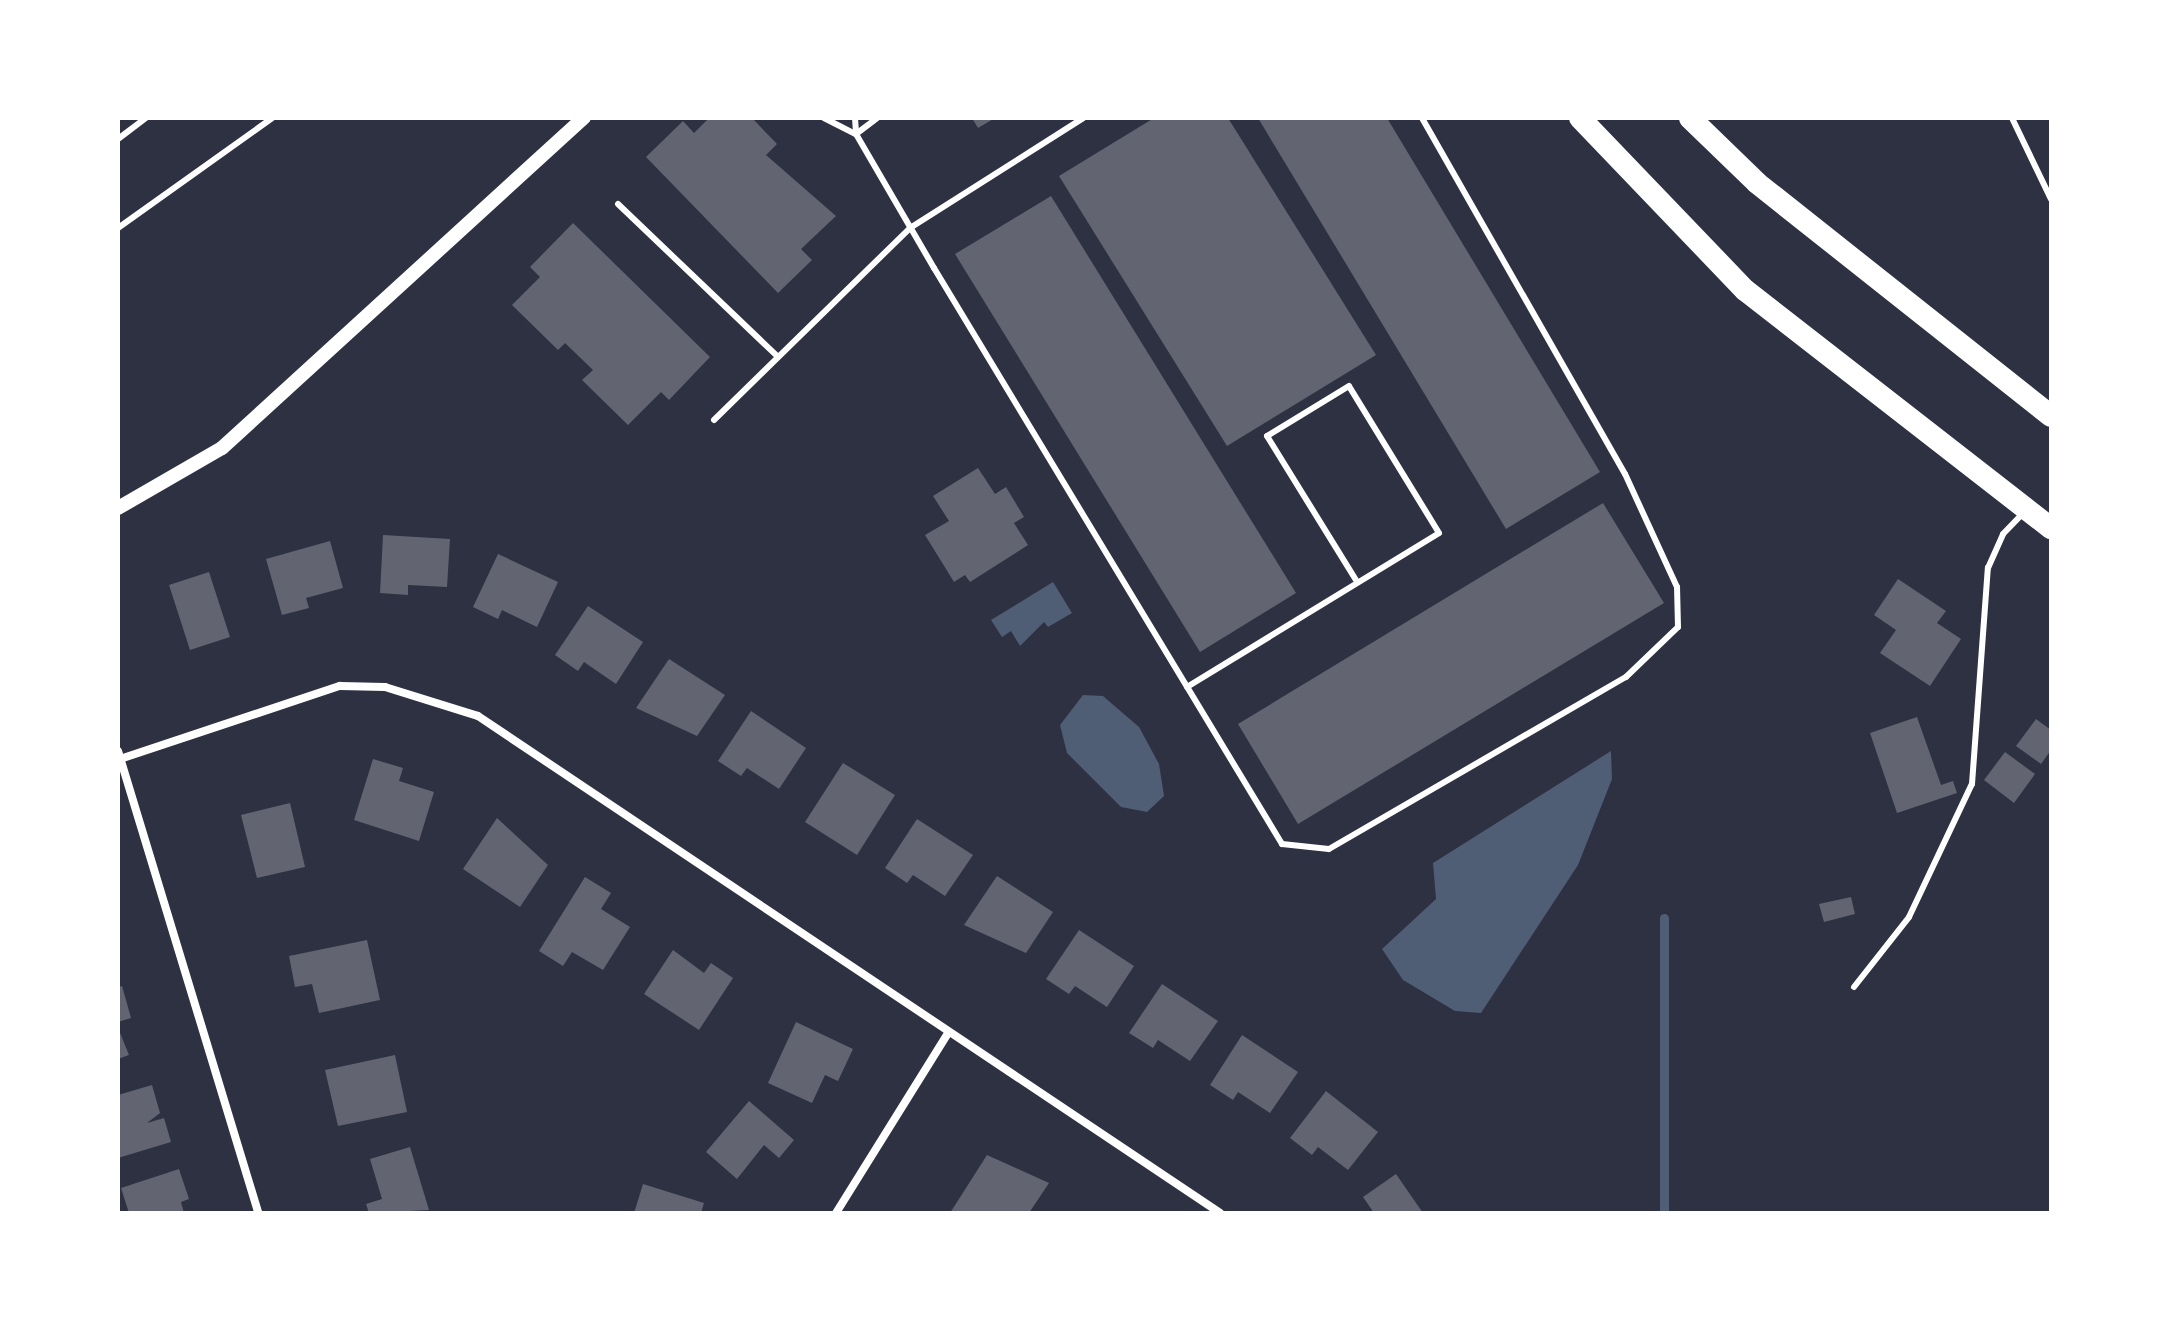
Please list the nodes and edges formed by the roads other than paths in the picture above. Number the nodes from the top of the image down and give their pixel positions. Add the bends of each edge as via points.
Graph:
1 (146, 118) edge
2 (272, 118) edge
3 (584, 118) edge
4 (824, 118) edge
5 (855, 118) edge
6 (877, 118) edge
7 (1083, 118) edge
8 (1422, 118) edge
9 (1580, 118) edge
10 (1690, 118) edge
11 (2012, 118) edge
12 (856, 134) junction
13 (118, 139) edge
14 (2051, 199) edge
15 (618, 204) dead end
16 (118, 228) edge
17 (910, 228) junction
18 (778, 357) junction
19 (2051, 416) edge
20 (714, 420) dead end
21 (118, 508) edge
22 (2027, 510) junction
23 (2051, 528) edge
24 (1356, 580) junction
25 (1187, 687) junction
26 (119, 755) edge
27 (1854, 987) dead end
28 (948, 1033) junction
29 (258, 1213) edge
30 (836, 1213) edge
31 (1220, 1213) edge

1 - 13 lane
2 - 16 lane
3 - 21 street via 222,448
4 - 12 lane
5 - 12 lane
6 - 12 lane
7 - 17 lane
8 - 25 lane via 1625,474 1677,587 1678,627 1626,677 1329,849 1282,844
9 - 22 highway via 1745,290
10 - 19 highway via 1757,183
11 - 14 lane
12 - 17 lane
15 - 18 lane
17 - 18 lane
17 - 25 lane
18 - 20 lane
22 - 23 highway
22 - 27 lane via 2003,534 1988,568 1972,784 1909,917
24 - 24 lane via 1439,533 1349,386 1267,436
24 - 25 lane
26 - 28 street via 340,686 385,687 478,716
26 - 29 street
28 - 30 street
28 - 31 street

